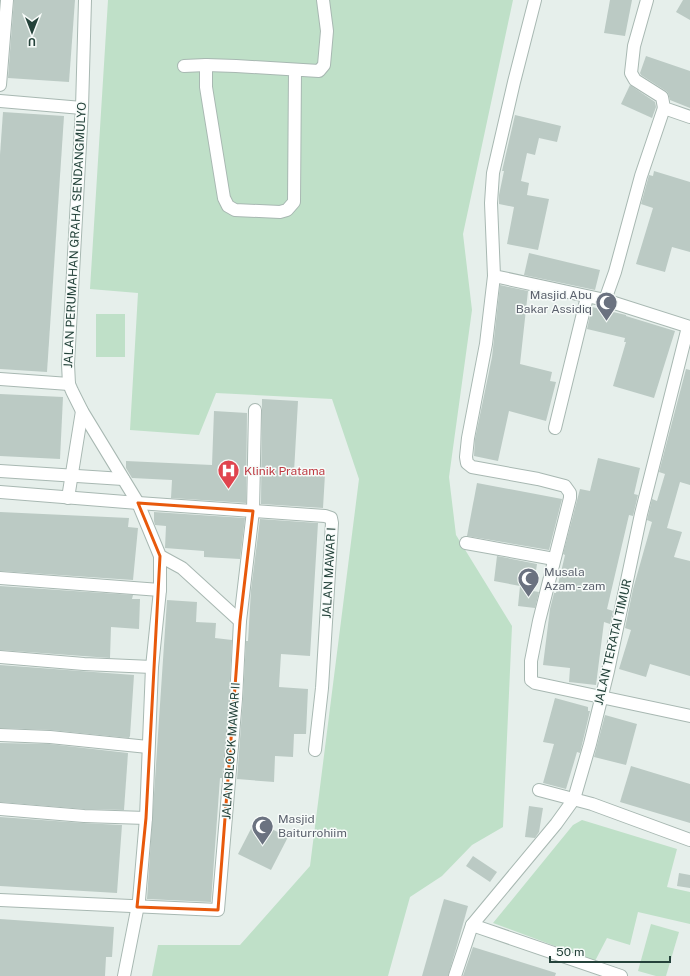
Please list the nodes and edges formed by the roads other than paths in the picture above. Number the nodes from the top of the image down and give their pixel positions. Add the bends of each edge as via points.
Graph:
1 (7, 0) edge
2 (85, 0) edge
3 (323, 0) edge
4 (535, 0) edge
5 (647, 0) edge
6 (206, 65) junction
7 (184, 66) dead end
8 (295, 70) junction
9 (0, 85) edge
10 (0, 101) edge
11 (82, 108) junction
12 (664, 108) junction
13 (690, 117) edge
14 (494, 276) junction
15 (586, 297) junction
16 (605, 300) junction
17 (689, 327) edge
18 (0, 378) edge
19 (69, 384) junction
20 (255, 410) dead end
21 (82, 411) junction
22 (555, 428) dead end
23 (0, 471) edge
24 (71, 476) junction
25 (123, 479) junction
26 (0, 492) edge
27 (68, 498) junction
28 (138, 503) junction
29 (253, 511) junction
30 (466, 543) dead end
31 (160, 556) junction
32 (554, 559) junction
33 (0, 578) edge
34 (160, 590) junction
35 (240, 621) junction
36 (0, 657) edge
37 (152, 667) junction
38 (601, 697) junction
39 (690, 716) edge
40 (0, 735) edge
41 (148, 747) junction
42 (314, 750) dead end
43 (539, 790) dead end
44 (574, 799) junction
45 (0, 809) edge
46 (146, 818) junction
47 (690, 840) edge
48 (0, 900) edge
49 (137, 907) junction
50 (472, 925) junction
51 (613, 975) edge
52 (124, 976) edge
53 (455, 976) edge

1 - 9 street
2 - 11 street, JALAN PERUMAHAN GRAHA SENDANGMULYO
3 - 8 street via 327,31 324,64 319,71
4 - 14 street via 493,173 491,203
5 - 12 street via 634,46 631,73 635,80 662,96
6 - 7 street
6 - 8 street
6 - 8 street via 206,87 224,198 228,206 235,210 280,212 287,210 294,202
10 - 11 street
11 - 19 street, JALAN PERUMAHAN GRAHA SENDANGMULYO
12 - 13 street
12 - 16 street via 641,176
14 - 15 street
14 - 32 street via 486,344 466,460 472,467 538,479 568,489 570,498
15 - 16 street
15 - 22 street
16 - 17 street
17 - 38 street, JALAN TERATAI TIMUR via 641,514
18 - 19 street
19 - 21 street, JALAN PERUMAHAN GRAHA SENDANGMULYO
20 - 29 street, JALAN BLOCK MAWAR II
21 - 24 street
21 - 25 street, JALAN PERUMAHAN GRAHA SENDANGMULYO
23 - 24 street
24 - 25 street
24 - 27 street
25 - 28 street, JALAN PERUMAHAN GRAHA SENDANGMULYO
26 - 27 street
27 - 28 street
28 - 29 street, JALAN MAWAR I
28 - 31 street, JALAN PERUMAHAN GRAHA SENDANGMULYO
29 - 35 street, JALAN BLOCK MAWAR II
29 - 42 street, JALAN MAWAR I via 331,518 322,688
30 - 32 street
31 - 34 street
31 - 35 street via 182,568
32 - 38 street via 534,644 531,680
33 - 34 street
34 - 37 street
35 - 49 street, JALAN BLOCK MAWAR II via 218,910
36 - 37 street
37 - 41 street
38 - 39 street
38 - 44 street, JALAN TERATAI TIMUR
40 - 41 street via 50,737
41 - 46 street
43 - 44 street
44 - 47 street
44 - 50 street, JALAN TERATAI TIMUR
45 - 46 street
46 - 49 street
48 - 49 street
49 - 52 street
50 - 51 street
50 - 53 street

